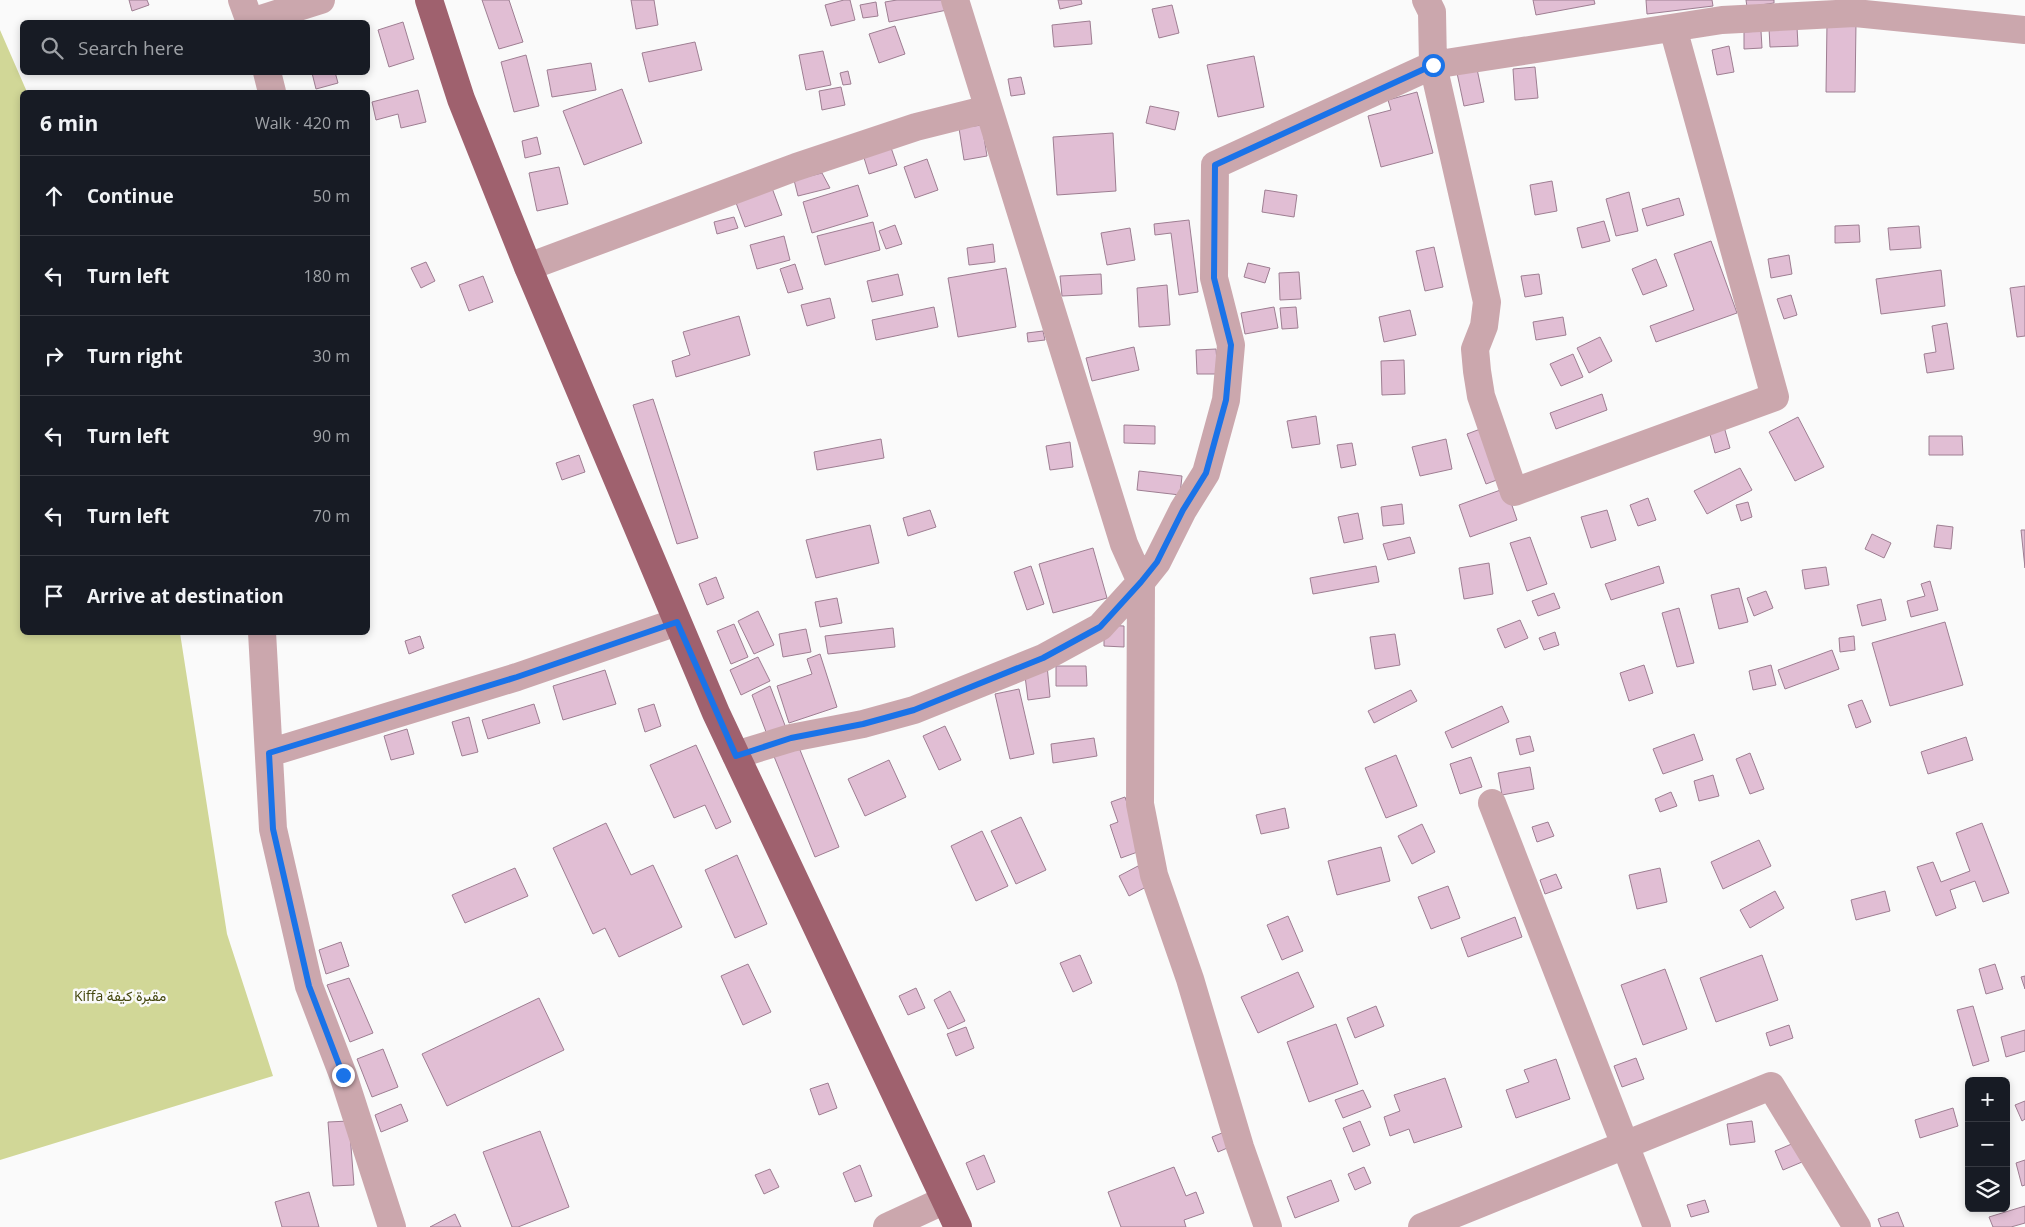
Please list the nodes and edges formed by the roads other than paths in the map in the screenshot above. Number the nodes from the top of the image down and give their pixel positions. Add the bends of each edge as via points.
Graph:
1 (242, 0) edge
2 (321, 0) edge
3 (429, 0) edge
4 (955, 0) edge
5 (1426, 0) edge
6 (1792, 8) edge
7 (250, 20) edge
8 (257, 20) edge
9 (1673, 28) junction
10 (2025, 30) edge
11 (1433, 65) junction
12 (268, 75) edge
13 (272, 90) edge
14 (988, 109) junction
15 (528, 267) junction
16 (1141, 582) junction
17 (677, 622) junction
18 (262, 635) edge
19 (269, 753) junction
20 (736, 756) junction
21 (1492, 803) dead end
22 (1627, 1144) junction
23 (945, 1200) junction
24 (392, 1227) edge
25 (887, 1227) edge
26 (958, 1227) edge
27 (1268, 1227) edge
28 (1422, 1227) edge
29 (1657, 1227) edge
30 (1857, 1227) edge

1 - 7 street
2 - 8 street
3 - 15 main road via 461,99
4 - 14 street
5 - 11 street via 1432,12
6 - 9 street
6 - 10 street
9 - 11 street
9 - 11 street via 1775,398 1514,492 1481,396 1475,349 1484,326 1487,302
11 - 16 street via 1215,165 1214,278 1231,345 1226,400 1206,473 1157,562
12 - 13 street
14 - 15 street via 916,127 796,167
14 - 16 street via 1124,544
15 - 17 main road
16 - 20 street via 1100,627 1043,658 914,710 791,738
16 - 27 street via 1140,804 1154,875
17 - 19 street via 517,677
17 - 20 main road
18 - 19 street
19 - 24 street via 273,829 309,986 343,1075
20 - 23 main road
21 - 22 street
22 - 28 street
22 - 29 street
22 - 30 street via 1772,1086
23 - 25 street
23 - 26 main road

